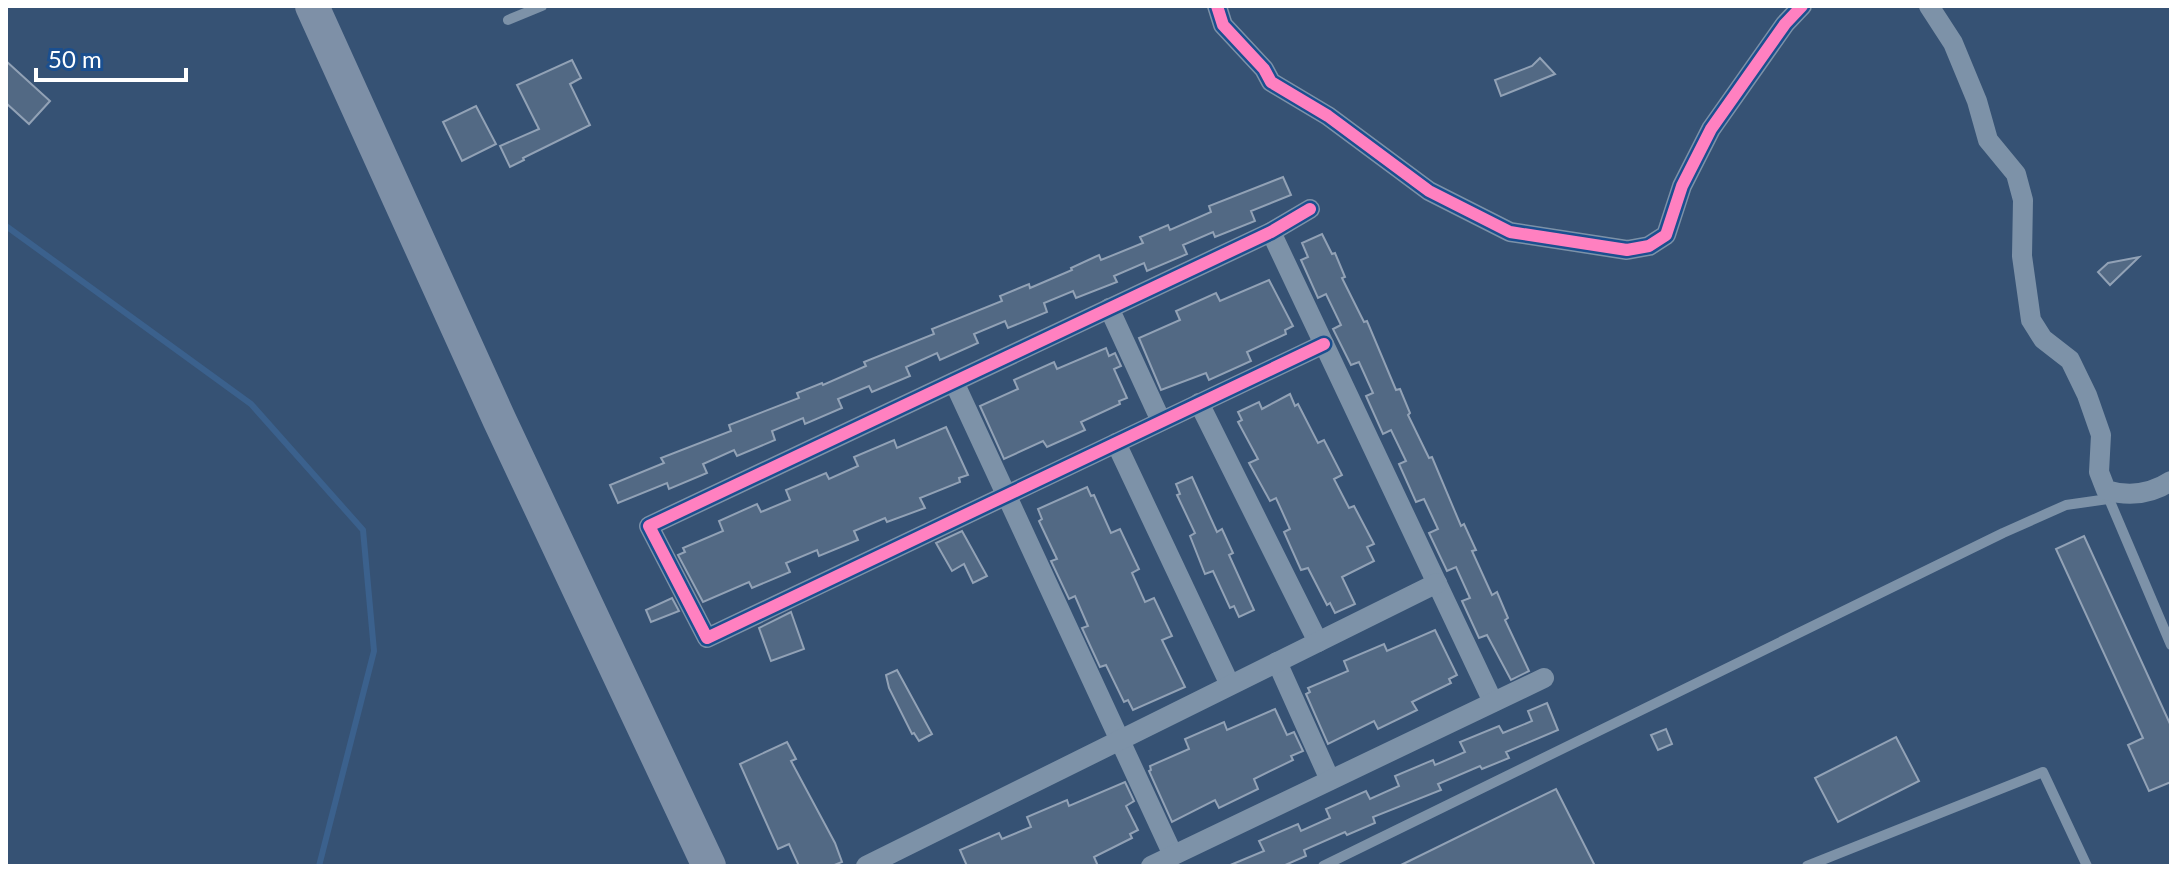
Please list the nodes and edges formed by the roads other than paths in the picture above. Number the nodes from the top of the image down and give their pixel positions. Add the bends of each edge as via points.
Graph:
1 (312, 6) edge
2 (542, 6) edge
3 (1217, 6) edge
4 (1802, 6) edge
5 (1929, 6) edge
6 (508, 20) dead end
7 (1310, 209) dead end
8 (1271, 232) junction
9 (1109, 308) junction
10 (1324, 344) junction
11 (954, 382) junction
12 (1199, 403) junction
13 (1161, 421) junction
14 (1116, 443) junction
15 (2171, 481) edge
16 (2107, 494) junction
17 (1006, 495) junction
18 (1437, 583) junction
19 (1318, 642) junction
20 (2171, 645) edge
21 (1277, 662) junction
22 (1544, 678) dead end
23 (1230, 685) junction
24 (1493, 702) junction
25 (1120, 740) junction
26 (1330, 780) junction
27 (1173, 855) junction
28 (709, 866) edge
29 (866, 866) edge
30 (1151, 866) edge
31 (1323, 866) edge
32 (1807, 866) edge
33 (2087, 866) edge

1 - 28 highway
2 - 6 lane
3 - 4 street via 1223,25 1271,82 1328,116 1429,191 1510,232 1627,250 1649,246 1666,235 1682,186 1711,129
5 - 16 street via 1953,43 1988,140 2016,174 2023,200 2022,256 2031,320 2043,339 2070,360 2087,395 2101,435 2099,472
7 - 8 street
8 - 9 street
8 - 10 street
9 - 11 street
9 - 13 street
10 - 12 street
10 - 18 street
11 - 17 street
11 - 17 street via 649,526 707,638
12 - 13 street
12 - 19 street
13 - 14 street
14 - 17 street
14 - 23 street
15 - 16 street via 2124,496
16 - 20 lane
16 - 31 lane via 2066,505 2003,533
17 - 25 street
18 - 19 street
18 - 24 street
19 - 21 street
21 - 23 street
21 - 26 street
22 - 24 street
23 - 25 street
24 - 26 street
25 - 27 street
25 - 29 street
26 - 27 street
27 - 30 street
32 - 33 lane via 2043,772

